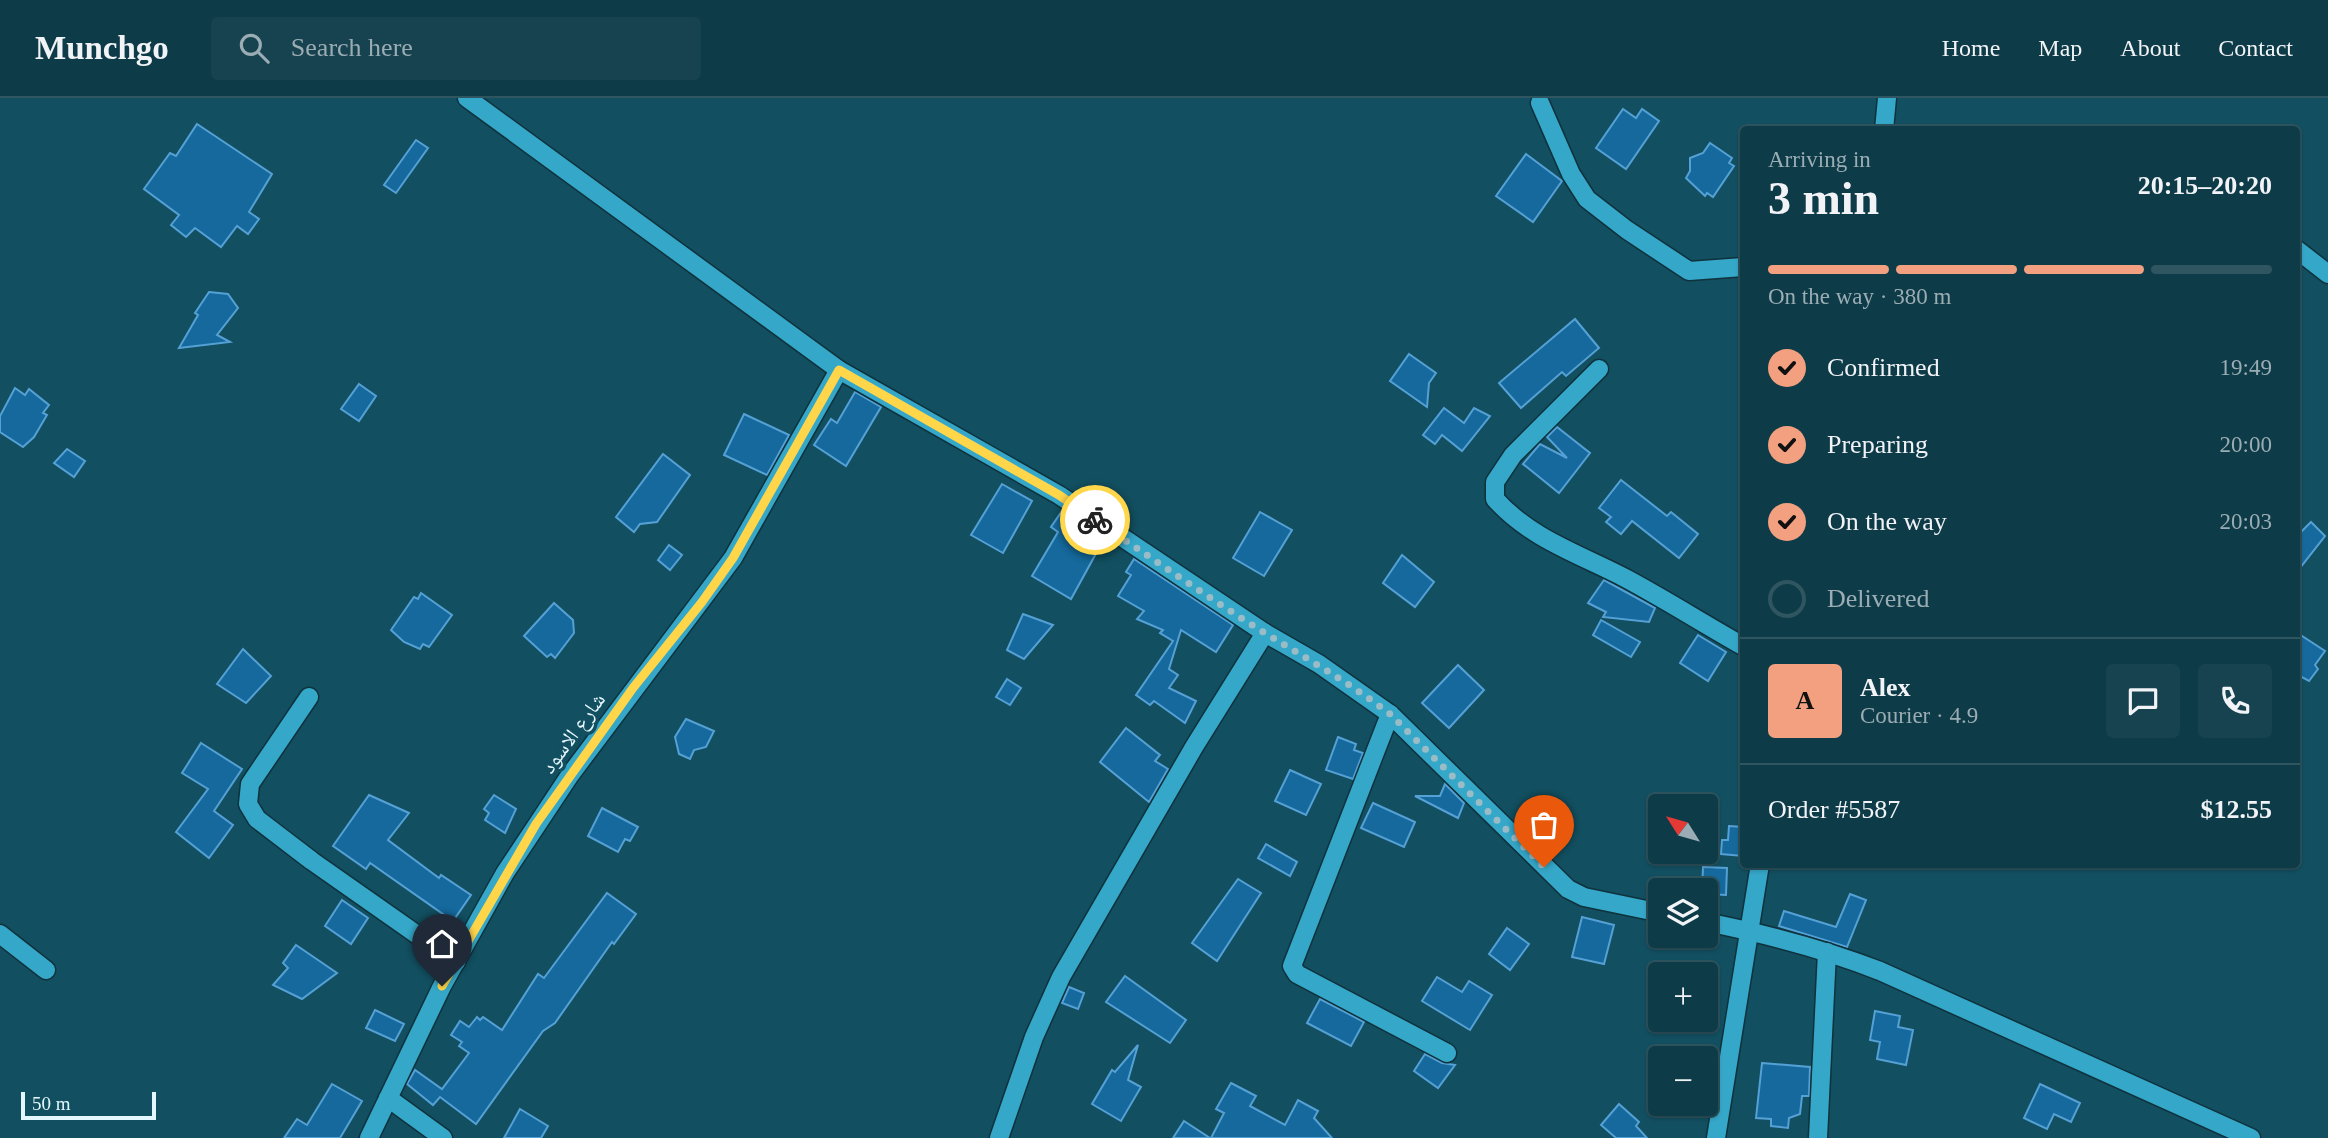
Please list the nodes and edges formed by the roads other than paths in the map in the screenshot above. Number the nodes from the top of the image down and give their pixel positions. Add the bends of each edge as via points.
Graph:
1 (467, 98) edge
2 (1887, 98) edge
3 (1540, 103) dead end
4 (1884, 126) edge
5 (2300, 252) edge
6 (1740, 267) edge
7 (2328, 274) edge
8 (1599, 369) dead end
9 (839, 370) junction
10 (1265, 633) junction
11 (1740, 644) edge
12 (309, 697) dead end
13 (1390, 714) junction
14 (1759, 868) edge
15 (1648, 910) edge
16 (1718, 924) edge
17 (1750, 931) junction
18 (0, 934) edge
19 (1827, 952) junction
20 (456, 962) junction
21 (47, 970) dead end
22 (1447, 1053) dead end
23 (388, 1098) junction
24 (369, 1138) edge
25 (443, 1138) edge
26 (999, 1138) edge
27 (1716, 1138) edge
28 (1818, 1138) edge
29 (2250, 1138) edge

1 - 9 street
2 - 4 street
3 - 6 street via 1587,199 1689,271
5 - 7 street
8 - 11 street via 1513,455 1495,482 1495,499 1545,541 1626,578
9 - 10 street via 1059,495
9 - 20 street, شارع الاسود via 733,558 536,824
10 - 13 street
10 - 26 street via 1061,978 1034,1037
12 - 20 street via 250,784 247,797 252,811 312,861
13 - 15 street via 1568,889 1584,897
13 - 22 street via 1292,969
14 - 17 street
16 - 17 street
17 - 19 street
17 - 27 street
18 - 21 street
19 - 28 street
19 - 29 street via 1881,971
20 - 23 street, شارع الاسود
23 - 24 street, شارع الاسود
23 - 25 street

